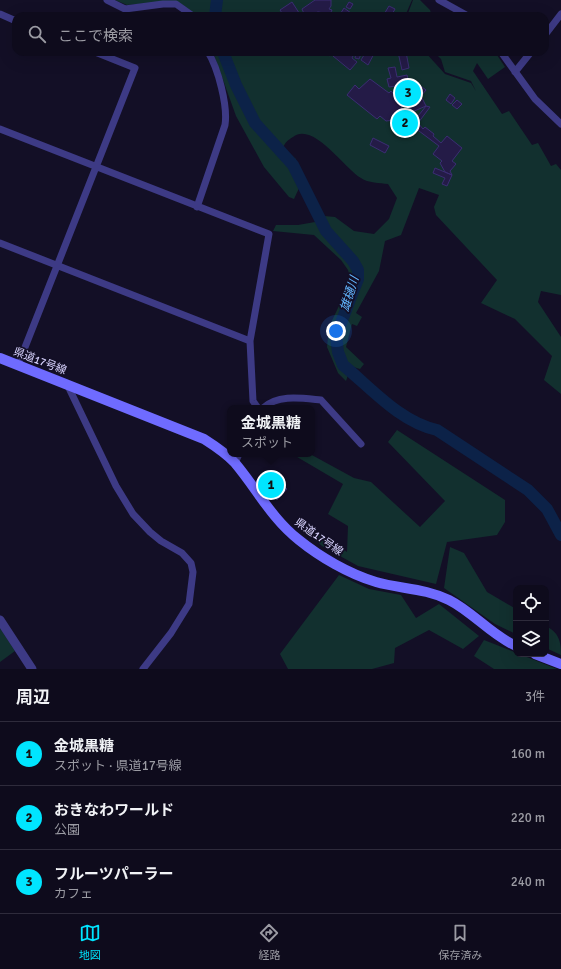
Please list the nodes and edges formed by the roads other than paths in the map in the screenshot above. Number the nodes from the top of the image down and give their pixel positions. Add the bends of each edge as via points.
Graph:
1 (107, 0) edge
2 (439, 0) edge
3 (187, 12) edge
4 (461, 12) edge
5 (0, 14) edge
6 (561, 14) edge
7 (12, 18) edge
8 (549, 29) edge
9 (105, 56) edge
10 (210, 56) edge
11 (504, 56) edge
12 (528, 56) edge
13 (515, 72) junction
14 (561, 124) edge
15 (0, 129) edge
16 (96, 167) junction
17 (197, 207) junction
18 (0, 244) edge
19 (57, 266) junction
20 (250, 341) junction
21 (0, 358) edge
22 (18, 365) junction
23 (66, 384) junction
24 (256, 405) edge
25 (267, 405) edge
26 (361, 444) dead end
27 (227, 455) edge
28 (237, 458) edge
29 (0, 620) edge
30 (513, 645) edge
31 (543, 657) edge
32 (561, 664) edge
33 (32, 669) edge
34 (143, 669) edge

1 - 3 street via 125,9 176,4
2 - 4 street
5 - 7 street
6 - 8 street
9 - 16 street via 135,68
10 - 17 street via 227,113
11 - 13 street
12 - 13 street
13 - 14 street via 535,99
15 - 16 street
16 - 17 street
16 - 19 street
17 - 20 street via 269,234
18 - 19 street
19 - 20 street
19 - 22 street
20 - 24 street via 253,401
21 - 22 main road, 県道17号線
22 - 23 main road, 県道17号線
23 - 27 main road, 県道17号線 via 204,439
23 - 34 street via 116,486 133,514 160,541 182,553 191,563 193,572 189,604 171,633
25 - 26 street via 291,397 321,400
28 - 30 main road, 県道17号線 via 268,509 281,525 300,541 363,578 428,592 450,600
29 - 33 street
31 - 32 main road

